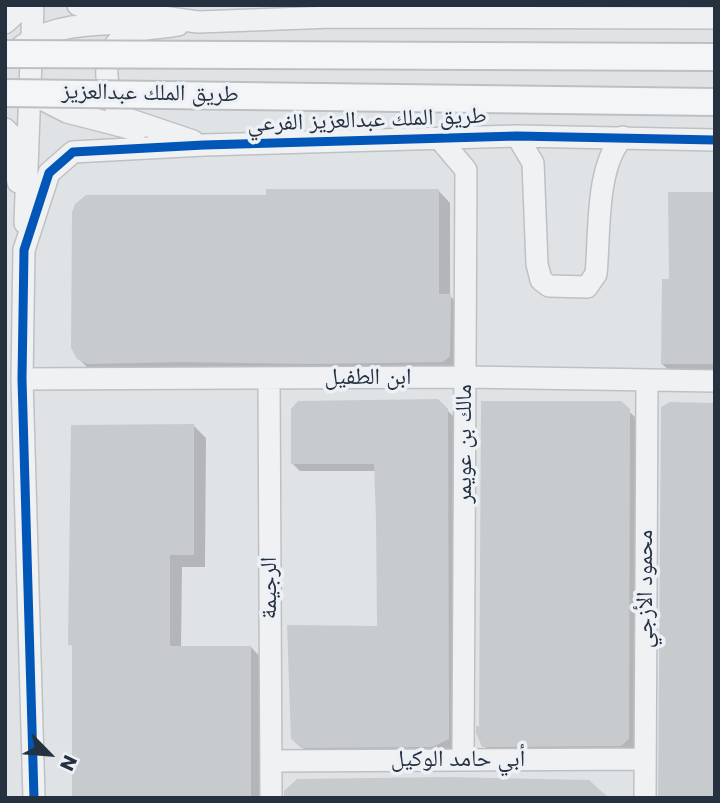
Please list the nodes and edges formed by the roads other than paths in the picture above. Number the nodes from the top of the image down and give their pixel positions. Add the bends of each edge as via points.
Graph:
1 (18, 5) edge
2 (33, 5) edge
3 (78, 5) edge
4 (333, 11) edge
5 (544, 11) edge
6 (715, 18) edge
7 (198, 22) junction
8 (5, 23) edge
9 (32, 39) junction
10 (5, 43) edge
11 (5, 56) edge
12 (715, 57) edge
13 (5, 84) edge
14 (13, 94) edge
15 (715, 102) edge
16 (5, 129) edge
17 (517, 136) junction
18 (481, 137) junction
19 (623, 137) junction
20 (439, 138) junction
21 (715, 140) edge
22 (204, 145) junction
23 (466, 170) junction
24 (24, 250) junction
25 (466, 377) junction
26 (269, 378) junction
27 (22, 379) junction
28 (647, 380) junction
29 (715, 381) edge
30 (645, 759) junction
31 (463, 760) junction
32 (271, 761) junction
33 (34, 798) edge
34 (271, 798) edge
35 (645, 798) edge

1 - 8 street
2 - 9 street
2 - 10 street via 23,27
3 - 7 street
4 - 5 street
4 - 7 street
5 - 6 street
7 - 9 street via 83,25
7 - 22 street via 129,34 114,48 105,73 122,117
9 - 11 street
9 - 14 street
11 - 12 main road, طريق الملك عبدالعزيز, bridge
13 - 14 street
14 - 15 main road, طريق الملك عبدالعزيز, bridge
14 - 22 street via 99,122
14 - 24 street via 28,119 31,142
16 - 24 street via 16,160
17 - 18 street, طريق الملك عبدالعزيز الفرعي
17 - 19 street, طريق الملك عبدالعزيز الفرعي
17 - 19 street via 533,163 541,281 550,286 587,287 596,274 603,190 616,144
18 - 20 street, طريق الملك عبدالعزيز الفرعي
18 - 23 street via 475,141
19 - 21 street, طريق الملك عبدالعزيز الفرعي
20 - 22 street, طريق الملك عبدالعزيز الفرعي
20 - 23 street
22 - 24 street, طريق الملك عبدالعزيز الفرعي via 73,152 49,173
23 - 25 street, مالك بن عويمر
24 - 27 street
25 - 26 street, ابن الطفيل
25 - 28 street, ابن الطفيل
25 - 31 street, مالك بن عويمر
26 - 27 street, ابن الطفيل
26 - 32 street, الرجيمة
27 - 33 street
28 - 29 street, ابن الطفيل
28 - 30 street, محمود الأزجي
30 - 31 street, أبي حامد الوكيل
30 - 35 street, محمود الأزجي
31 - 32 street, أبي حامد الوكيل
32 - 34 street, الرجيمة

